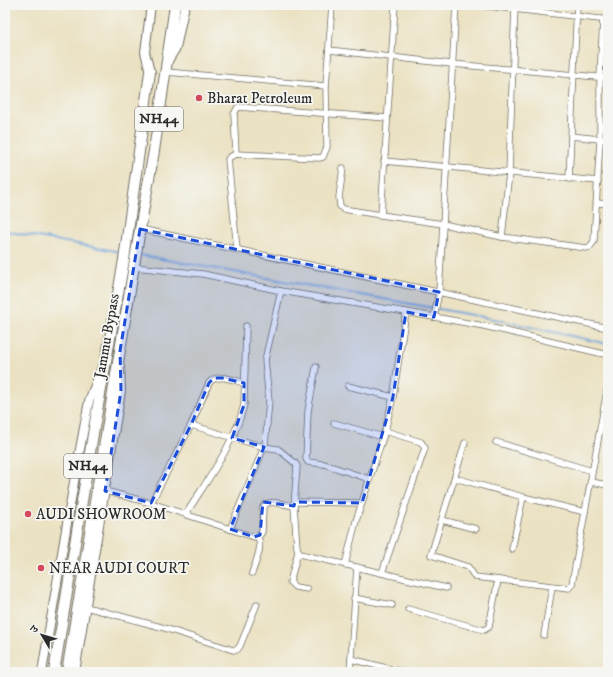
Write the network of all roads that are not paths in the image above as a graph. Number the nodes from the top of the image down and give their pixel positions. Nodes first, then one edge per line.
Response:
1 (152, 5) edge
2 (176, 5) edge
3 (185, 5) edge
4 (332, 5) edge
5 (395, 5) edge
6 (456, 5) edge
7 (479, 5) edge
8 (577, 5) edge
9 (515, 7) edge
10 (576, 16) junction
11 (606, 20) edge
12 (329, 50) junction
13 (391, 56) junction
14 (452, 64) junction
15 (166, 67) junction
16 (513, 70) junction
17 (150, 72) joint
18 (574, 75) junction
19 (600, 77) junction
20 (608, 78) edge
21 (326, 86) junction
22 (327, 113) junction
23 (387, 118) junction
24 (571, 136) junction
25 (600, 140) junction
26 (608, 140) edge
27 (236, 154) junction
28 (384, 161) junction
29 (446, 167) junction
30 (343, 168) dead end
31 (509, 173) junction
32 (569, 179) junction
33 (598, 181) junction
34 (597, 203) junction
35 (608, 204) edge
36 (381, 215) junction
37 (443, 224) junction
38 (140, 230) junction
39 (502, 237) junction
40 (237, 249) junction
41 (135, 264) junction
42 (281, 291) junction
43 (439, 292) junction
44 (406, 312) junction
45 (434, 314) junction
46 (246, 326) dead end
47 (608, 328) edge
48 (109, 347) junction
49 (120, 351) junction
50 (608, 355) edge
51 (316, 367) dead end
52 (244, 382) junction
53 (608, 385) edge
54 (348, 386) dead end
55 (393, 397) junction
56 (334, 423) dead end
57 (605, 423) edge
58 (191, 425) junction
59 (385, 431) junction
60 (383, 437) junction
61 (232, 438) junction
62 (496, 442) dead end
63 (465, 443) dead end
64 (264, 447) junction
65 (592, 471) junction
66 (455, 478) junction
67 (369, 479) junction
68 (591, 482) junction
69 (608, 485) edge
70 (106, 491) junction
71 (523, 497) junction
72 (150, 502) junction
73 (362, 503) junction
74 (295, 504) junction
75 (585, 512) junction
76 (186, 514) junction
77 (442, 520) junction
78 (230, 529) junction
79 (476, 529) dead end
80 (258, 536) junction
81 (512, 549) dead end
82 (298, 552) junction
83 (345, 565) junction
84 (357, 567) junction
85 (252, 573) dead end
86 (382, 573) junction
87 (498, 580) junction
88 (552, 587) junction
89 (446, 588) dead end
90 (307, 589) dead end
91 (354, 598) junction
92 (258, 604) dead end
93 (392, 605) dead end
94 (86, 607) junction
95 (408, 610) dead end
96 (544, 635) dead end
97 (351, 659) junction
98 (608, 665) edge
99 (42, 672) edge
100 (54, 672) edge
101 (67, 672) edge
102 (75, 672) edge
103 (350, 672) edge
104 (402, 672) edge
105 (607, 672) edge

1 - 17 street
2 - 15 highway, Jammu Bypass / NH44
3 - 15 street
4 - 12 street
5 - 13 street
6 - 14 street
7 - 9 street
8 - 10 street
9 - 10 street
9 - 16 street
10 - 11 street
10 - 18 street
11 - 19 street
12 - 13 street
12 - 21 street
13 - 14 street
13 - 23 street
14 - 16 street
14 - 29 street
15 - 21 street
15 - 38 highway, Jammu Bypass / NH44
16 - 18 street
16 - 31 street
17 - 48 highway, Jammu Bypass / NH44
18 - 19 street
18 - 24 street
19 - 20 street
19 - 25 street
21 - 22 street
22 - 23 street
22 - 27 street
22 - 27 street
23 - 28 street
24 - 25 street
24 - 32 street
25 - 26 street
25 - 33 street
27 - 40 street
28 - 29 street
28 - 36 street
29 - 31 street
29 - 37 street
30 - 36 street
31 - 32 street
31 - 39 street
32 - 33 street
33 - 34 street
34 - 35 street
34 - 39 street
36 - 37 street
37 - 39 street
37 - 43 street
38 - 40 street
38 - 41 highway, Jammu Bypass / NH44
40 - 43 street
41 - 42 street
41 - 49 highway, Jammu Bypass / NH44
42 - 44 street
42 - 64 street
43 - 45 street
43 - 47 street
44 - 45 street
44 - 55 street
45 - 50 street
46 - 52 street
48 - 99 street
48 - 100 highway, Jammu Bypass / NH44
49 - 70 street
49 - 101 highway, Jammu Bypass / NH44
51 - 67 street
52 - 58 street
52 - 61 street
53 - 57 street
54 - 55 street
55 - 59 street
56 - 60 street
57 - 65 street
58 - 61 street
58 - 72 street
59 - 60 street
59 - 86 street
60 - 67 street
61 - 64 street
61 - 76 street
62 - 65 street
63 - 66 street
64 - 74 street
64 - 78 street
65 - 68 street
66 - 71 street
66 - 77 street
67 - 73 street
68 - 69 street
68 - 75 street
70 - 72 street
70 - 94 street
71 - 75 street
71 - 81 street
72 - 76 street
73 - 74 street
73 - 83 street
74 - 80 street
74 - 82 street
75 - 88 street
76 - 78 street
77 - 79 street
77 - 87 street
78 - 80 street
80 - 85 street
82 - 83 street
82 - 90 street
83 - 84 street
84 - 86 street
84 - 91 street
86 - 89 street
87 - 88 street
87 - 95 street
88 - 96 street
91 - 93 street
91 - 97 street
92 - 94 street
94 - 102 street
97 - 103 street
97 - 104 street
98 - 105 street

